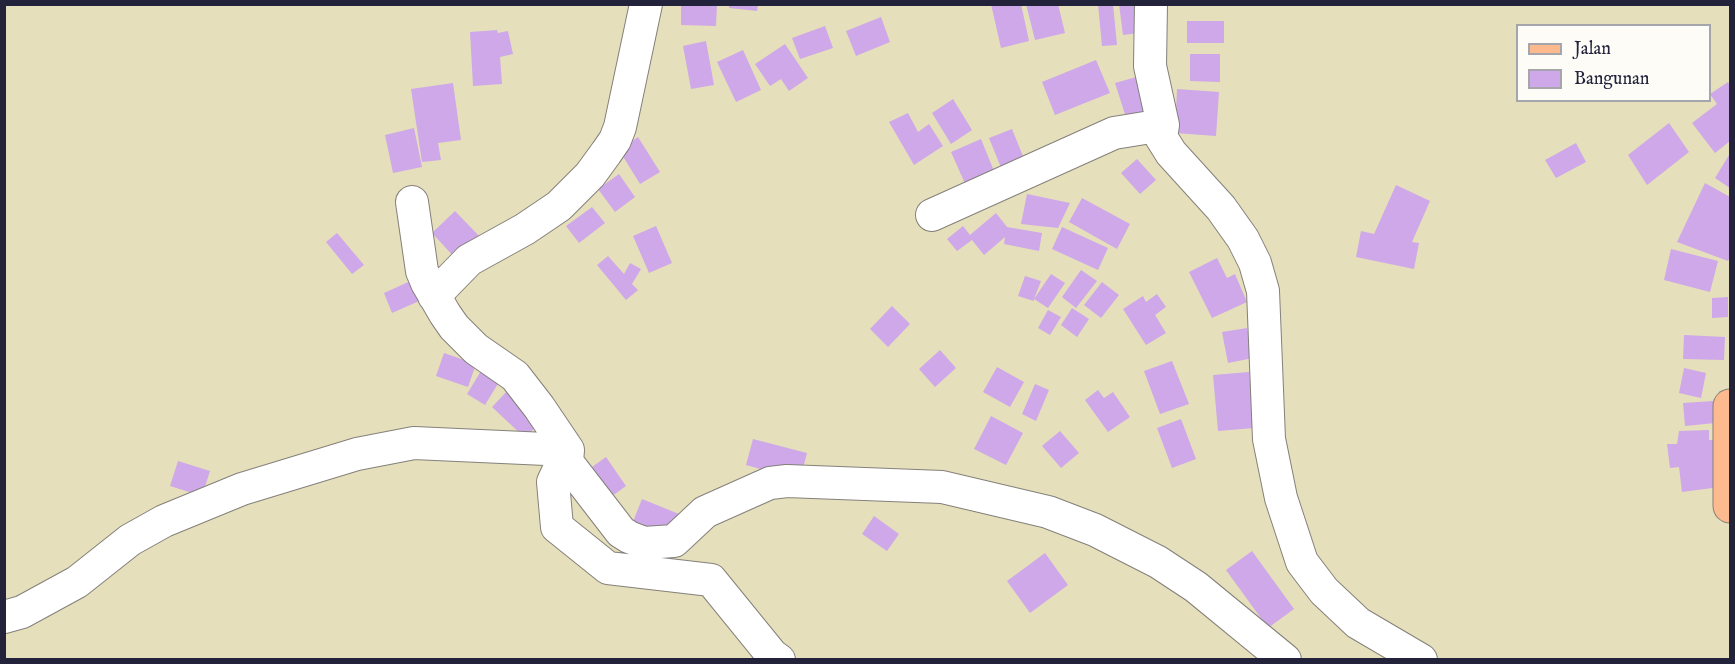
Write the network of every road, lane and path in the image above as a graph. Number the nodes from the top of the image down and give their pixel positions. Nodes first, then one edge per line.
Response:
1 (646, 4) edge
2 (1151, 4) edge
3 (1163, 126) junction
4 (412, 202) dead end
5 (932, 215) dead end
6 (434, 296) junction
7 (1731, 406) edge
8 (568, 450) junction
9 (1731, 506) edge
10 (4, 617) edge
11 (779, 660) edge
12 (1285, 660) edge
13 (1421, 660) edge

1 - 6 street
2 - 3 street
3 - 5 street
3 - 13 street
4 - 6 street
6 - 8 street
7 - 9 main road
8 - 10 street
8 - 11 street
8 - 12 street

